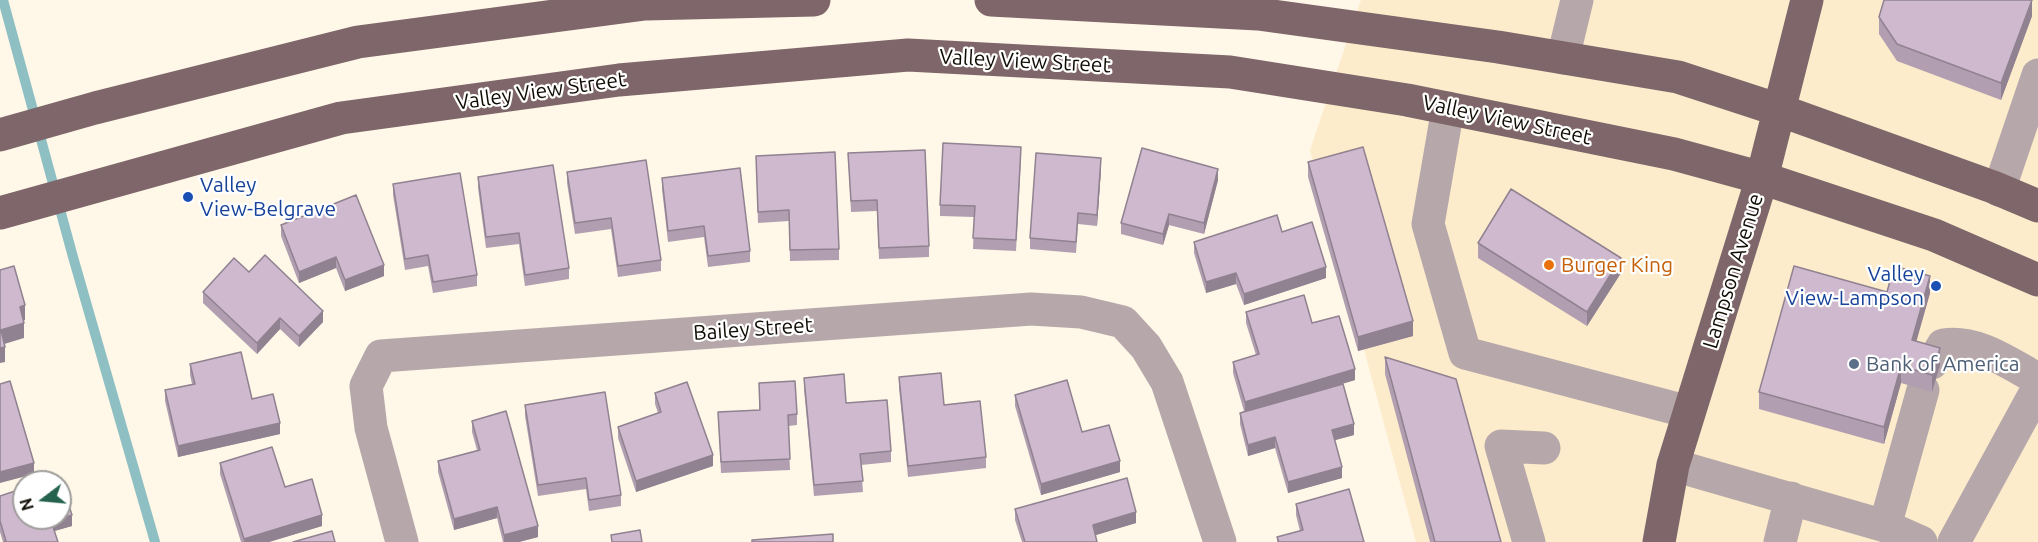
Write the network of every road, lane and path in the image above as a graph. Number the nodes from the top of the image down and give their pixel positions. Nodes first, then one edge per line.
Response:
1 (814, 0) edge
2 (991, 0) edge
3 (1577, 0) edge
4 (1807, 0) edge
5 (1563, 58) junction
6 (2038, 75) edge
7 (1448, 108) junction
8 (1779, 110) junction
9 (0, 135) edge
10 (1762, 177) junction
11 (1999, 190) junction
12 (2038, 206) edge
13 (0, 213) edge
14 (2038, 280) edge
15 (2038, 379) edge
16 (2038, 388) edge
17 (1689, 412) junction
18 (1544, 448) dead end
19 (1673, 465) junction
20 (1791, 498) junction
21 (1908, 537) edge
22 (402, 542) edge
23 (1220, 542) edge
24 (1529, 542) edge
25 (1659, 542) edge
26 (1780, 542) edge
27 (1954, 542) edge

1 - 9 main road
2 - 5 main road
3 - 5 street
4 - 8 main road, Lampson Avenue
5 - 8 main road
6 - 11 street
7 - 10 main road, Valley View Street
7 - 13 main road, Valley View Street
7 - 17 street
8 - 10 main road, Lampson Avenue
8 - 11 main road
10 - 14 main road, Valley View Street
10 - 17 main road, Lampson Avenue
11 - 12 main road
15 - 21 street
16 - 27 street
17 - 19 main road, Lampson Avenue
18 - 24 street
19 - 20 street
19 - 25 main road, Lampson Avenue
20 - 21 street
20 - 26 street
22 - 23 street, Bailey Street

